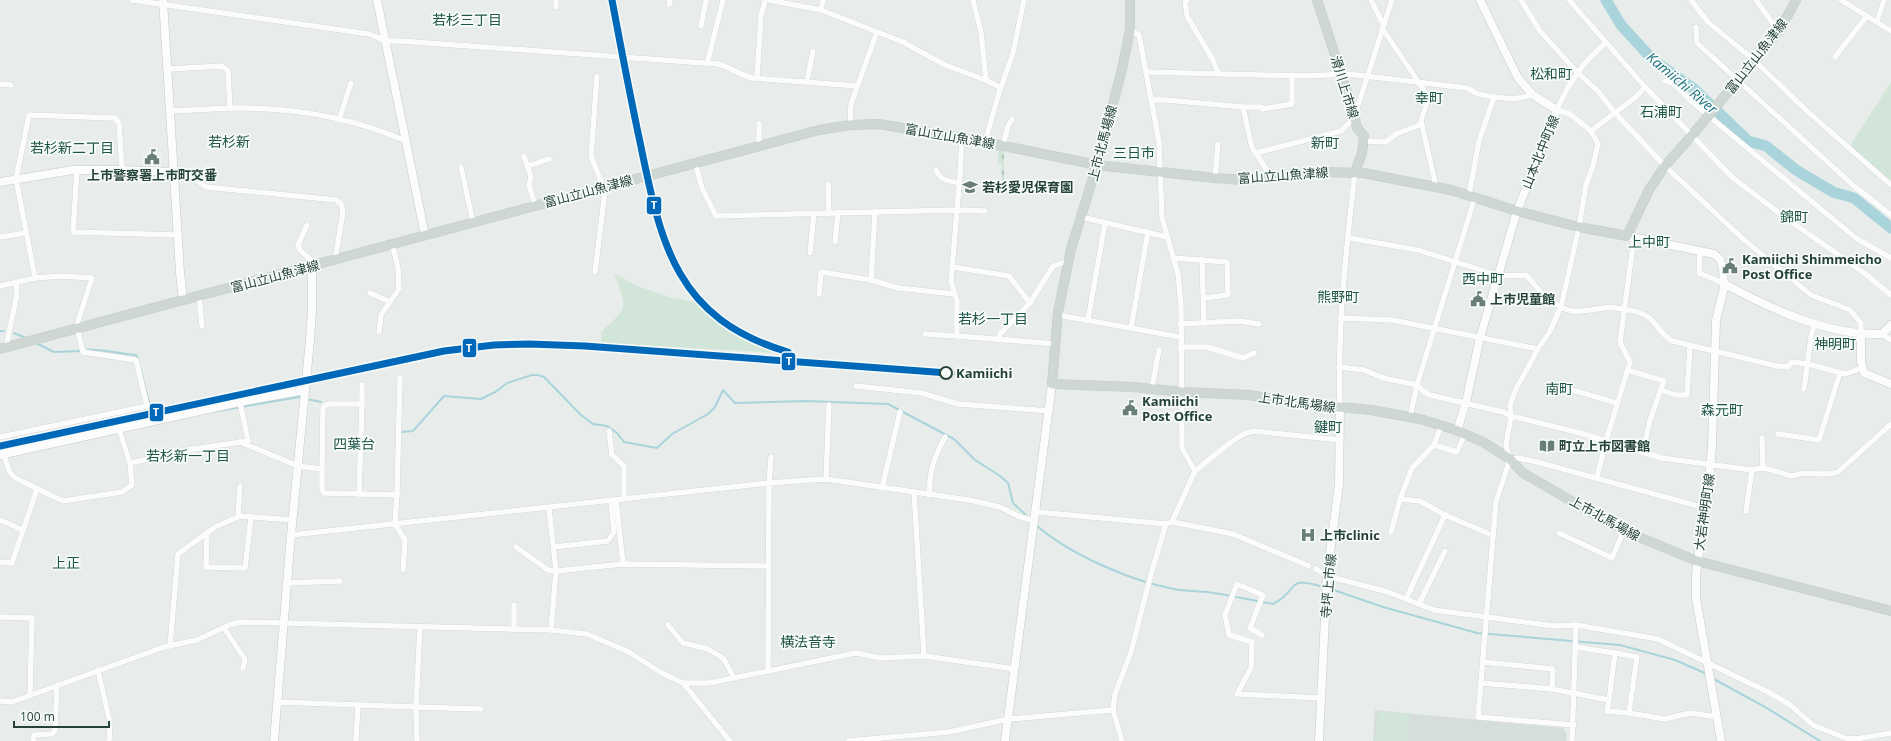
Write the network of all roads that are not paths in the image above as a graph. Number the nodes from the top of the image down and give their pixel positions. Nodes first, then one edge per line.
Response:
1 (132, 0) edge
2 (377, 0) edge
3 (556, 0) edge
4 (706, 0) edge
5 (723, 0) edge
6 (764, 0) edge
7 (769, 0) edge
8 (823, 0) edge
9 (973, 0) edge
10 (1024, 0) edge
11 (1130, 0) edge
12 (1185, 0) edge
13 (1317, 0) edge
14 (1370, 0) edge
15 (1392, 0) edge
16 (1480, 0) edge
17 (1521, 0) edge
18 (1569, 0) edge
19 (1691, 0) edge
20 (1756, 0) edge
21 (1796, 0) edge
22 (1842, 0) edge
23 (1884, 0) edge
24 (163, 2) edge
25 (556, 7) dead end
26 (821, 10) junction
27 (1867, 16) junction
28 (1876, 22) junction
29 (701, 26) dead end
30 (1382, 26) junction
31 (1696, 27) dead end
32 (1130, 30) junction
33 (1778, 30) junction
34 (1891, 31) edge
35 (877, 32) junction
36 (386, 41) junction
37 (1606, 43) junction
38 (813, 51) dead end
39 (1835, 57) dead end
40 (1753, 61) junction
41 (708, 64) junction
42 (168, 69) junction
43 (1146, 72) junction
44 (1218, 73) junction
45 (1578, 73) junction
46 (1292, 75) junction
47 (1342, 75) junction
48 (597, 76) dead end
49 (1367, 76) junction
50 (757, 78) junction
51 (986, 80) junction
52 (807, 81) junction
53 (1665, 81) dead end
54 (351, 83) dead end
55 (1418, 83) junction
56 (0, 84) edge
57 (11, 85) dead end
58 (857, 86) junction
59 (1645, 87) junction
60 (1001, 88) junction
61 (1533, 95) junction
62 (1494, 97) junction
63 (1152, 100) junction
64 (1243, 107) junction
65 (230, 108) junction
66 (1557, 110) junction
67 (170, 111) junction
68 (1615, 113) junction
69 (1354, 118) junction
70 (1012, 119) dead end
71 (339, 120) junction
72 (759, 123) dead end
73 (1422, 124) junction
74 (850, 125) junction
75 (1591, 131) junction
76 (1693, 134) junction
77 (962, 138) junction
78 (406, 141) junction
79 (1364, 141) junction
80 (985, 142) junction
81 (1218, 144) dead end
82 (759, 145) junction
83 (1003, 146) junction
84 (1256, 153) junction
85 (524, 156) dead end
86 (549, 160) dead end
87 (694, 162) junction
88 (1098, 165) junction
89 (528, 166) junction
90 (1665, 166) junction
91 (461, 167) dead end
92 (77, 170) junction
93 (122, 170) junction
94 (936, 170) dead end
95 (174, 172) junction
96 (1355, 172) junction
97 (1160, 173) junction
98 (1215, 178) junction
99 (1270, 178) junction
100 (16, 179) junction
101 (0, 182) edge
102 (960, 182) junction
103 (828, 184) dead end
104 (1891, 184) edge
105 (604, 186) junction
106 (1436, 186) junction
107 (1472, 196) junction
108 (535, 205) junction
109 (958, 210) junction
110 (985, 211) dead end
111 (1517, 211) junction
112 (829, 212) junction
113 (838, 212) junction
114 (875, 212) junction
115 (814, 213) junction
116 (1891, 215) edge
117 (1080, 217) junction
118 (473, 222) junction
119 (1104, 223) junction
120 (307, 225) dead end
121 (1579, 227) junction
122 (1148, 232) junction
123 (26, 233) junction
124 (425, 234) junction
125 (178, 235) junction
126 (0, 237) edge
127 (1167, 237) junction
128 (1631, 237) junction
129 (1349, 238) junction
130 (835, 242) dead end
131 (392, 244) junction
132 (1700, 251) junction
133 (810, 253) dead end
134 (1173, 258) junction
135 (1891, 258) edge
136 (335, 260) junction
137 (1202, 260) junction
138 (1069, 261) junction
139 (1455, 262) junction
140 (312, 266) junction
141 (953, 267) junction
142 (595, 272) dead end
143 (1498, 276) junction
144 (35, 278) junction
145 (871, 280) junction
146 (16, 282) junction
147 (1723, 283) junction
148 (0, 286) edge
149 (370, 293) dead end
150 (819, 294) dead end
151 (954, 294) junction
152 (1891, 295) edge
153 (199, 296) junction
154 (1204, 298) junction
155 (183, 300) junction
156 (390, 302) junction
157 (1030, 303) junction
158 (1561, 307) junction
159 (1624, 310) junction
160 (1058, 315) junction
161 (1342, 318) junction
162 (1088, 320) junction
163 (1204, 323) junction
164 (1815, 323) junction
165 (1180, 324) junction
166 (1259, 324) dead end
167 (1891, 325) edge
168 (202, 326) dead end
169 (77, 328) junction
170 (1131, 328) junction
171 (1434, 329) junction
172 (379, 332) dead end
173 (925, 334) dead end
174 (1882, 334) junction
175 (1861, 335) junction
176 (957, 336) junction
177 (1180, 337) junction
178 (1480, 338) junction
179 (998, 340) junction
180 (1891, 340) edge
181 (1057, 344) junction
182 (1690, 346) junction
183 (1180, 347) junction
184 (3, 348) edge
185 (1538, 349) junction
186 (1160, 350) dead end
187 (1715, 351) junction
188 (1254, 353) dead end
189 (1808, 364) junction
190 (1339, 367) junction
191 (1862, 368) junction
192 (1627, 370) junction
193 (1840, 373) junction
194 (400, 377) dead end
195 (1548, 383) dead end
196 (1052, 384) junction
197 (1891, 384) edge
198 (362, 385) dead end
199 (1416, 385) junction
200 (856, 386) dead end
201 (1152, 388) junction
202 (1804, 389) dead end
203 (305, 390) junction
204 (1661, 390) junction
205 (1182, 392) junction
206 (240, 402) junction
207 (1466, 402) junction
208 (1617, 403) junction
209 (362, 404) junction
210 (829, 405) dead end
211 (1340, 408) junction
212 (1050, 411) junction
213 (900, 412) dead end
214 (1511, 416) junction
215 (1410, 417) junction
216 (1891, 424) edge
217 (1441, 426) junction
218 (118, 429) junction
219 (608, 431) dead end
220 (1461, 433) junction
221 (1778, 434) dead end
222 (0, 437) edge
223 (945, 437) dead end
224 (1762, 438) dead end
225 (1340, 440) junction
226 (1606, 441) junction
227 (240, 442) junction
228 (1434, 445) junction
229 (1643, 452) junction
230 (2, 454) edge
231 (771, 457) dead end
232 (1510, 459) junction
233 (130, 463) junction
234 (1710, 464) junction
235 (298, 466) junction
236 (1763, 468) junction
237 (322, 469) junction
238 (1752, 470) junction
239 (1195, 471) junction
240 (1597, 477) junction
241 (826, 479) junction
242 (769, 483) junction
243 (240, 486) dead end
244 (882, 488) junction
245 (37, 490) junction
246 (914, 492) junction
247 (359, 494) junction
248 (397, 494) junction
249 (929, 495) junction
250 (624, 499) junction
251 (1400, 499) junction
252 (613, 501) junction
253 (549, 508) junction
254 (1705, 508) junction
255 (1746, 511) dead end
256 (1037, 512) junction
257 (1446, 516) junction
258 (238, 517) junction
259 (251, 517) junction
260 (0, 520) edge
261 (293, 520) junction
262 (1036, 521) junction
263 (1172, 522) junction
264 (395, 524) junction
265 (1166, 524) junction
266 (23, 530) junction
267 (1624, 530) junction
268 (1391, 532) dead end
269 (207, 533) junction
270 (1559, 533) dead end
271 (291, 535) junction
272 (1492, 535) junction
273 (516, 547) dead end
274 (554, 547) junction
275 (1445, 551) dead end
276 (1697, 561) junction
277 (0, 562) edge
278 (623, 564) junction
279 (767, 566) junction
280 (1309, 566) dead end
281 (1316, 569) dead end
282 (403, 570) dead end
283 (556, 571) junction
284 (1327, 576) junction
285 (340, 581) dead end
286 (287, 584) junction
287 (1406, 599) junction
288 (1419, 604) junction
289 (514, 605) dead end
290 (1891, 611) edge
291 (0, 617) edge
292 (1486, 617) junction
293 (284, 624) junction
294 (1576, 625) junction
295 (668, 626) dead end
296 (420, 627) junction
297 (224, 628) junction
298 (514, 630) junction
299 (551, 630) junction
300 (1262, 635) dead end
301 (170, 646) junction
302 (1575, 647) junction
303 (1615, 653) junction
304 (924, 656) junction
305 (1483, 662) junction
306 (1706, 663) junction
307 (243, 668) dead end
308 (1015, 669) junction
309 (98, 670) junction
310 (768, 671) junction
311 (734, 678) junction
312 (683, 683) junction
313 (1481, 683) junction
314 (57, 685) junction
315 (1552, 689) junction
316 (1574, 693) junction
317 (30, 695) junction
318 (1321, 698) junction
319 (1609, 700) junction
320 (0, 701) edge
321 (277, 702) junction
322 (358, 705) junction
323 (416, 707) junction
324 (481, 709) dead end
325 (1113, 710) junction
326 (1629, 713) junction
327 (1717, 717) junction
328 (1009, 719) junction
329 (1574, 725) junction
330 (1891, 733) edge
331 (33, 741) edge
332 (110, 741) edge
333 (274, 741) edge
334 (356, 741) edge
335 (417, 741) edge
336 (730, 741) edge
337 (848, 741) edge
338 (1006, 741) edge
339 (1122, 741) edge
340 (1319, 741) edge
341 (1572, 741) edge
342 (1721, 741) edge

1 - 24 street
2 - 36 street
3 - 25 street
4 - 29 street
5 - 41 street
6 - 50 street
7 - 26 street
8 - 26 street
9 - 51 street
10 - 60 street
11 - 32 main road, 上市北馬場線
12 - 44 street
13 - 47 main road, 滑川上市線
14 - 30 street
15 - 30 street
16 - 61 street, 山本北中町線
17 - 45 street
18 - 37 street
19 - 40 street
20 - 33 street
21 - 33 main road, 富山立山魚津線
22 - 27 street
23 - 28 street
24 - 36 street
24 - 42 street
26 - 35 street
27 - 28 street
27 - 39 street
28 - 34 street
30 - 49 street
30 - 55 street
31 - 116 street
32 - 43 street
32 - 88 main road, 上市北馬場線
33 - 40 main road, 富山立山魚津線
35 - 51 street
35 - 58 street
36 - 41 street
36 - 78 street
37 - 45 street
37 - 59 street
38 - 52 street
40 - 76 main road, 富山立山魚津線, bridge
40 - 104 street
41 - 50 street
42 - 65 street
42 - 67 street
43 - 44 street
43 - 63 street
44 - 46 street
45 - 66 street
45 - 68 street
46 - 47 street
46 - 64 street
47 - 49 street
47 - 69 main road, 滑川上市線
48 - 105 street
49 - 55 street
49 - 69 street
50 - 52 street
51 - 60 street
52 - 58 street
53 - 135 street
54 - 71 street
55 - 62 street
55 - 73 street
56 - 57 street
58 - 74 street
59 - 68 street
59 - 76 street
60 - 80 street
61 - 62 street
61 - 66 street, 山本北中町線
62 - 107 street
63 - 64 street
63 - 97 street
64 - 84 street
65 - 67 street
65 - 71 street
66 - 75 street
66 - 111 street, 山本北中町線
67 - 95 street
68 - 75 street
68 - 90 street
69 - 79 main road, 滑川上市線
69 - 84 street
70 - 83 street
71 - 78 street
72 - 82 street
73 - 79 street
73 - 106 street
74 - 77 main road, 富山立山魚津線
74 - 82 main road, 富山立山魚津線
75 - 121 street
76 - 90 main road, 富山立山魚津線
76 - 152 street
77 - 80 main road, 富山立山魚津線
77 - 102 street
78 - 124 street
79 - 96 main road
80 - 83 main road, 富山立山魚津線
81 - 98 street
82 - 87 main road, 富山立山魚津線
83 - 88 main road, 富山立山魚津線
84 - 99 street
85 - 89 street
86 - 89 street
87 - 105 main road, 富山立山魚津線
87 - 115 street
88 - 97 main road, 富山立山魚津線
88 - 117 main road, 上市北馬場線
89 - 108 street
90 - 128 main road, 富山立山魚津線
90 - 175 street
91 - 118 street
92 - 93 street
92 - 100 street
92 - 125 street
93 - 95 street
93 - 100 street
94 - 102 street
95 - 125 street
95 - 136 street
96 - 99 main road, 富山立山魚津線
96 - 106 main road, 富山立山魚津線
96 - 129 street
97 - 98 main road, 富山立山魚津線
97 - 127 street
98 - 99 main road, 富山立山魚津線
100 - 101 street
100 - 123 street
102 - 109 street
103 - 112 street
105 - 108 main road, 富山立山魚津線
105 - 142 street
106 - 107 main road, 富山立山魚津線
107 - 111 main road, 富山立山魚津線
107 - 139 street
108 - 118 main road, 富山立山魚津線
109 - 110 street
109 - 114 street
109 - 141 street
111 - 121 main road, 富山立山魚津線
111 - 143 street, 山本北中町線
112 - 113 street
112 - 115 street
113 - 114 street
113 - 130 street
114 - 145 street
115 - 133 street
117 - 119 street
117 - 138 main road, 上市北馬場線
118 - 124 main road, 富山立山魚津線
119 - 122 street
119 - 162 street
120 - 140 street
121 - 128 main road, 富山立山魚津線
121 - 158 street
122 - 127 street
122 - 170 street
123 - 126 street
123 - 144 street
124 - 131 main road, 富山立山魚津線
125 - 155 street
127 - 134 street
128 - 132 street
128 - 159 street
129 - 139 street
129 - 161 street
131 - 136 main road, 富山立山魚津線
131 - 156 street
132 - 147 street, 大岩神明町線
132 - 147 street
134 - 137 street
134 - 165 street
136 - 140 main road, 富山立山魚津線
137 - 154 street
137 - 154 street
138 - 157 street
138 - 160 main road, 上市北馬場線
139 - 143 street
139 - 171 street
140 - 153 main road, 富山立山魚津線
140 - 203 street
141 - 151 street
141 - 157 street
143 - 158 street
143 - 178 street, 山本北中町線
144 - 146 street
144 - 169 street
145 - 150 street
145 - 151 street
146 - 148 street
146 - 184 street
147 - 164 street
147 - 187 street, 大岩神明町線
149 - 156 street
151 - 176 street
153 - 155 main road, 富山立山魚津線
153 - 168 street
154 - 163 street
155 - 169 main road, 富山立山魚津線
156 - 172 street
157 - 179 street
158 - 159 street
158 - 185 street
159 - 182 street
159 - 192 street
160 - 162 street
160 - 181 main road, 上市北馬場線
161 - 171 street
161 - 190 street
162 - 170 street
163 - 165 street
163 - 166 street
164 - 175 street
164 - 189 street
165 - 177 street
167 - 174 street
169 - 184 main road, 富山立山魚津線
169 - 222 street
170 - 177 street
171 - 178 street
171 - 199 street
173 - 176 street
174 - 175 street
174 - 180 street
175 - 191 street
176 - 179 street
177 - 183 street
178 - 185 street
178 - 207 street, 山本北中町線
179 - 181 street
181 - 196 main road, 上市北馬場線
182 - 187 street
182 - 204 street
183 - 188 street
183 - 205 street
185 - 214 street
186 - 201 street
187 - 189 street
187 - 234 street, 大岩神明町線
189 - 193 street
189 - 202 street
190 - 199 street
190 - 211 street
191 - 193 street
191 - 197 street
192 - 204 street
192 - 208 street
193 - 221 street
194 - 248 street
195 - 208 street
196 - 201 main road, 上市北馬場線
196 - 212 street
198 - 209 street
199 - 207 street
199 - 215 street
200 - 212 street
201 - 205 main road, 上市北馬場線
203 - 206 street
203 - 235 street
204 - 229 street
205 - 211 main road, 上市北馬場線
205 - 239 street
206 - 218 street
206 - 227 street
207 - 214 street
207 - 220 street, 山本北中町線
208 - 226 street
209 - 237 street
209 - 247 street
210 - 241 street
211 - 215 main road, 上市北馬場線
211 - 225 street, 寺坪上市線
212 - 256 street
213 - 244 street
214 - 226 street
214 - 232 street
215 - 217 main road, 上市北馬場線
216 - 236 street
217 - 220 main road, 上市北馬場線
217 - 228 street
218 - 230 street
218 - 233 street
219 - 250 street
220 - 228 street
220 - 232 main road, 上市北馬場線
223 - 249 street
224 - 236 street
225 - 239 street
225 - 284 street, 寺坪上市線
226 - 229 street
226 - 240 street
227 - 233 street
227 - 235 street
228 - 251 street
229 - 234 street
230 - 245 street
231 - 242 street
232 - 240 street
232 - 267 main road, 上市北馬場線
232 - 272 street
233 - 245 street
234 - 238 street
234 - 254 street, 大岩神明町線
235 - 237 street
235 - 261 street
236 - 238 street
237 - 247 street
238 - 255 street
239 - 263 street
240 - 254 street
241 - 242 street
241 - 244 street
242 - 250 street
242 - 279 street
243 - 258 street
244 - 246 street
245 - 266 street
246 - 249 street
246 - 304 street
247 - 248 street
248 - 264 street
249 - 262 street
250 - 252 street
251 - 257 street
251 - 268 street
252 - 253 street
252 - 274 street
252 - 278 street
253 - 264 street
253 - 274 street
254 - 276 street, 大岩神明町線
256 - 262 street
256 - 265 street
257 - 272 street
257 - 287 street
258 - 259 street
258 - 269 street
259 - 261 street
259 - 269 street
260 - 266 street
261 - 271 street
262 - 308 street
263 - 265 street
263 - 280 street
264 - 271 street
264 - 282 street
265 - 325 street
266 - 277 street
267 - 270 street
267 - 276 main road, 上市北馬場線
269 - 301 street
271 - 286 street
272 - 292 street
273 - 283 street
274 - 283 street
275 - 288 street
276 - 290 main road, 上市北馬場線
276 - 306 street, 大岩神明町線
278 - 279 street
278 - 283 street
279 - 310 street
281 - 284 street
283 - 299 street
284 - 287 street
284 - 318 street, 寺坪上市線
285 - 286 street
286 - 293 street
287 - 288 street
288 - 292 street
289 - 298 street
291 - 317 street
292 - 294 street
292 - 305 street
293 - 296 street
293 - 297 street
293 - 321 street
294 - 302 street
294 - 306 street
295 - 311 street
296 - 298 street
296 - 323 street
297 - 301 street
297 - 307 street
298 - 299 street
299 - 312 street
300 - 318 street
301 - 309 street
302 - 303 street
302 - 316 street
303 - 319 street
303 - 326 street
304 - 308 street
304 - 310 street
305 - 313 street
305 - 315 street
306 - 327 street, 大岩神明町線
306 - 330 street
308 - 328 street
309 - 314 street
309 - 332 street
310 - 311 street
311 - 312 street
312 - 336 street
313 - 315 street
313 - 329 street
314 - 317 street
314 - 331 street
315 - 316 street
316 - 319 street
316 - 329 street
317 - 320 street
318 - 340 street, 寺坪上市線
319 - 326 street
321 - 322 street
321 - 333 street
322 - 323 street
322 - 334 street
323 - 324 street
323 - 335 street
325 - 328 street
325 - 339 street
326 - 327 street
327 - 342 street, 大岩神明町線
328 - 337 street
328 - 338 street
329 - 341 street

